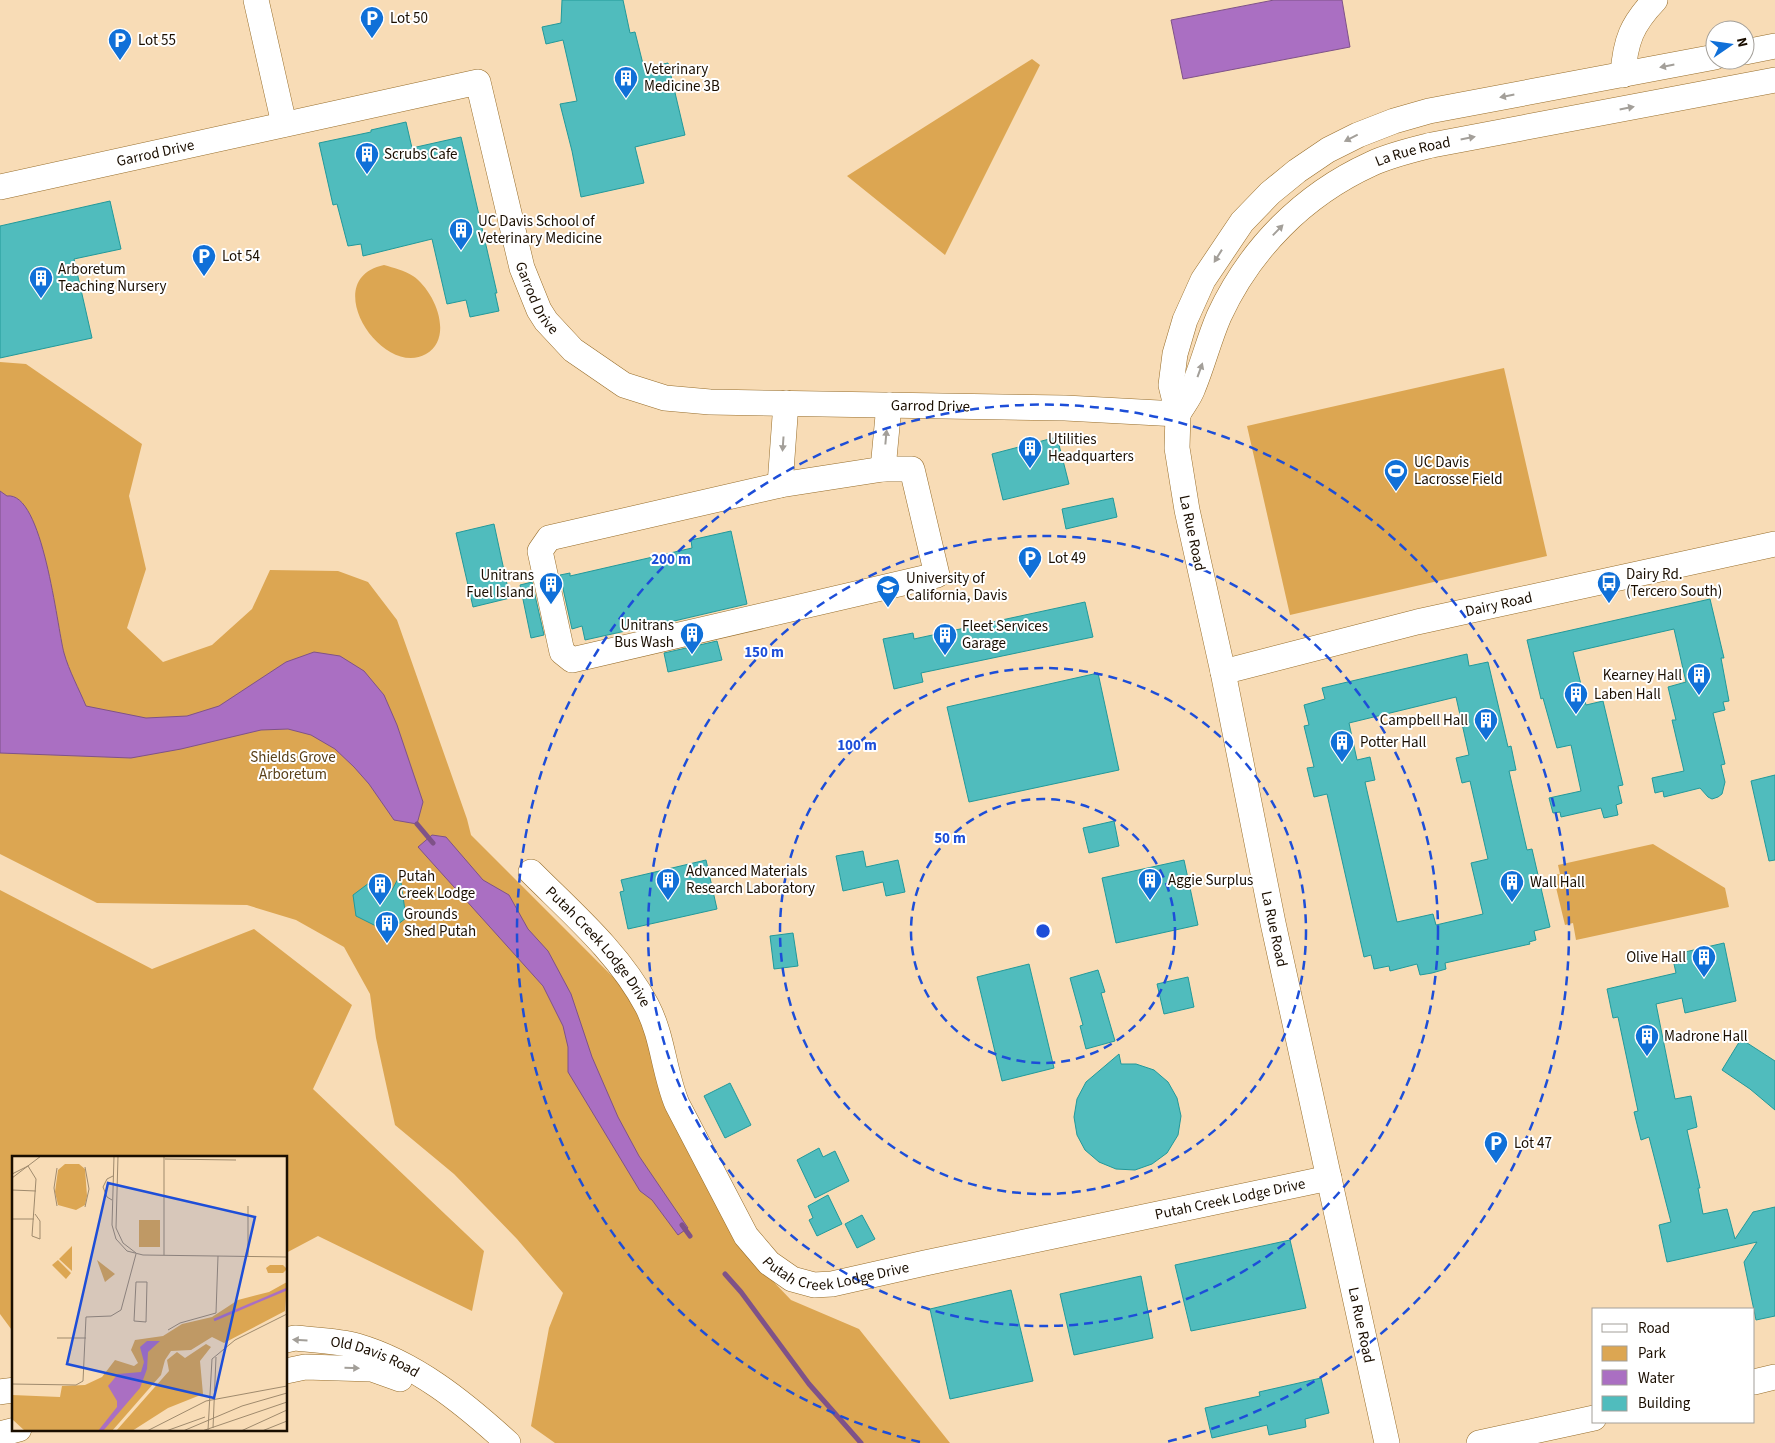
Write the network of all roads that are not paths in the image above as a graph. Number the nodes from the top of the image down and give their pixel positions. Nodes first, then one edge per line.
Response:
1 (256, 0) edge
2 (1655, 0) edge
3 (1775, 46) edge
4 (1755, 50) edge
5 (1705, 59) edge
6 (1623, 75) junction
7 (1775, 80) edge
8 (284, 124) junction
9 (0, 186) edge
10 (786, 402) junction
11 (889, 405) junction
12 (1178, 414) junction
13 (883, 469) junction
14 (780, 486) junction
15 (1775, 544) edge
16 (1223, 672) junction
17 (531, 872) dead end
18 (1329, 1178) junction
19 (288, 1340) edge
20 (288, 1371) edge
21 (1775, 1377) edge
22 (1755, 1382) edge
23 (457, 1399) junction
24 (1592, 1418) edge
25 (15, 1430) edge
26 (0, 1434) edge
27 (508, 1443) edge
28 (1387, 1443) edge
29 (1479, 1443) edge

1 - 8 street
2 - 6 street
3 - 4 street
5 -> 6 street, La Rue Road
6 -> 12 street, La Rue Road
12 -> 7 street, La Rue Road
8 - 9 street, Garrod Drive
8 - 10 street, Garrod Drive
10 - 11 street, Garrod Drive
10 -> 14 street
11 - 12 street, Garrod Drive
13 -> 11 street
12 - 16 street, La Rue Road
13 - 14 street
13 - 14 street
15 - 16 street, Dairy Road
16 - 18 street, La Rue Road
17 - 18 street, Putah Creek Lodge Drive
18 - 28 street, La Rue Road
23 -> 19 street, Old Davis Road
20 -> 23 street, Old Davis Road
21 - 22 street
23 - 27 street, Old Davis Road
24 - 29 street
25 - 26 street

